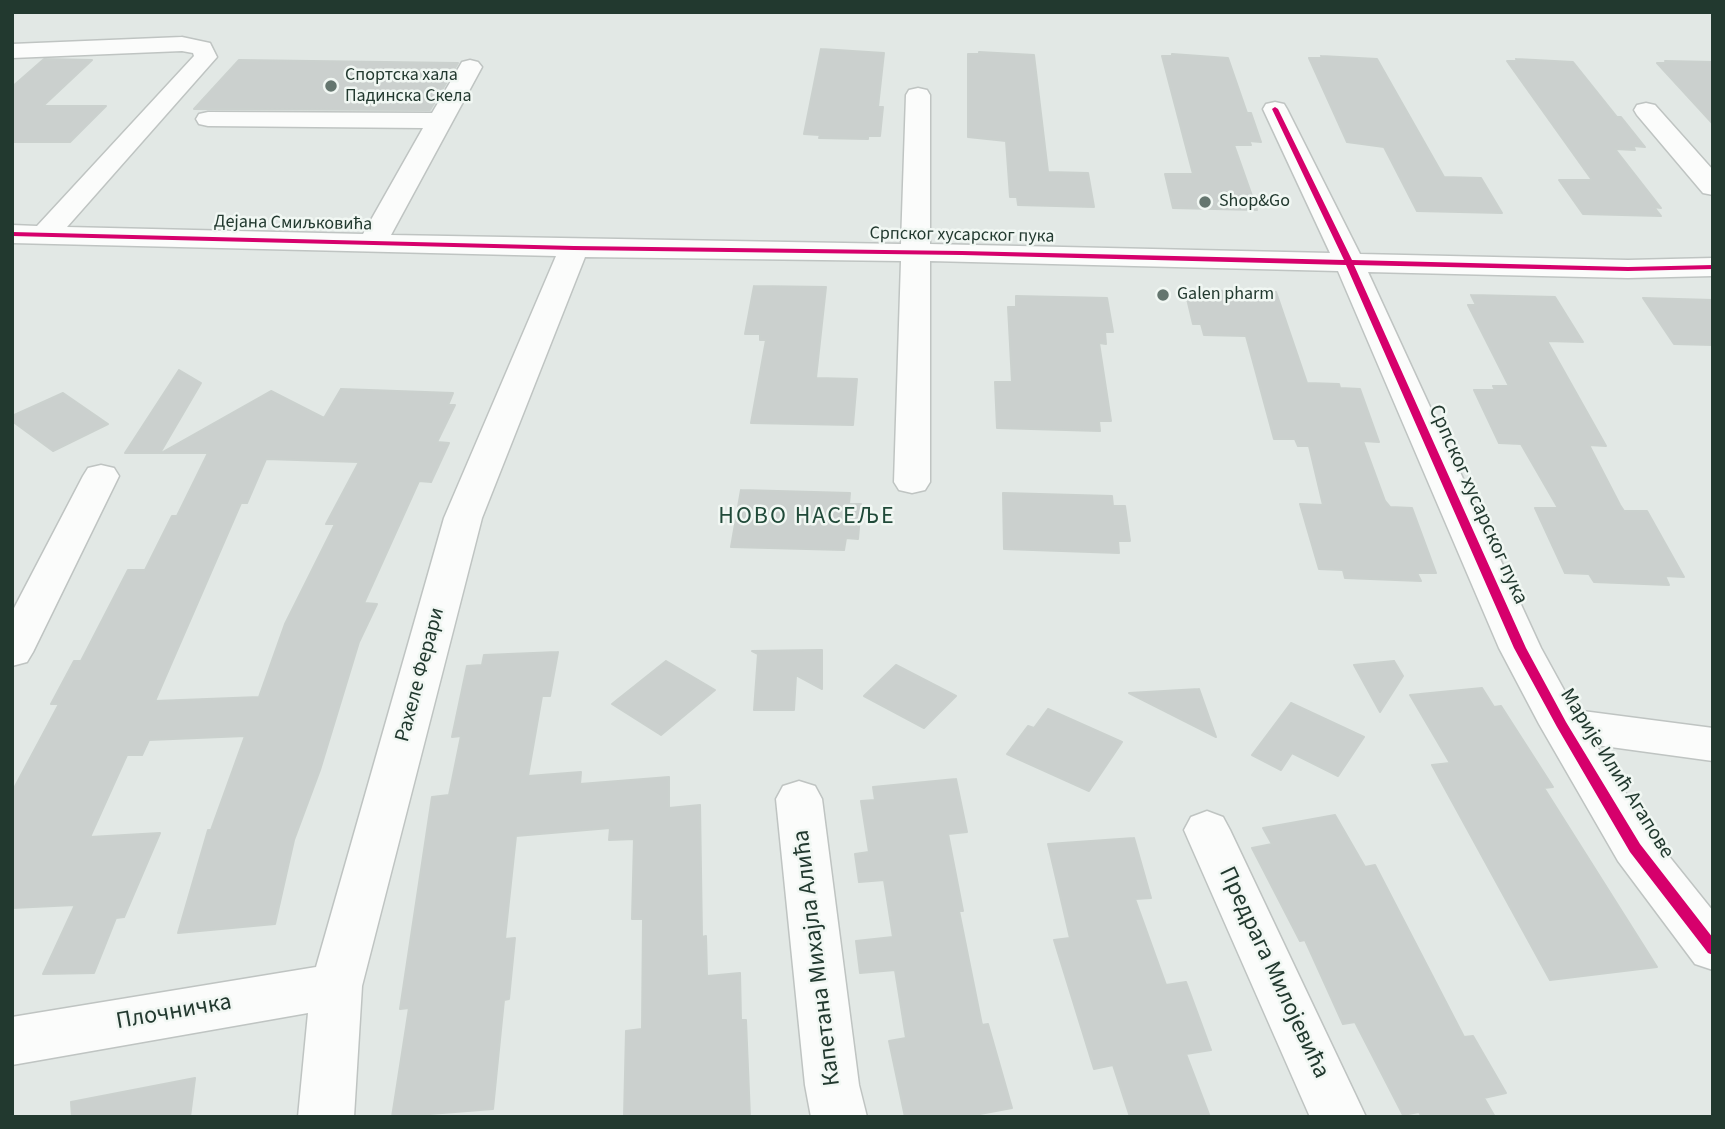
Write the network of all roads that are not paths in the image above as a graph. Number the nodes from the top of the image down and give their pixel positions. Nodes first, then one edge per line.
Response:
1 (42, 49) junction
2 (12, 51) edge
3 (470, 67) dead end
4 (12, 75) edge
5 (918, 95) dead end
6 (1275, 109) dead end
7 (1646, 110) dead end
8 (208, 119) dead end
9 (440, 121) junction
10 (1713, 187) edge
11 (12, 234) edge
12 (44, 235) junction
13 (372, 243) junction
14 (573, 248) junction
15 (916, 253) junction
16 (1349, 262) junction
17 (1713, 267) edge
18 (101, 476) dead end
19 (912, 482) dead end
20 (1520, 648) joint
21 (12, 652) edge
22 (1561, 724) junction
23 (1713, 745) edge
24 (799, 799) dead end
25 (1207, 830) dead end
26 (1713, 948) edge
27 (336, 986) junction
28 (12, 1041) edge
29 (326, 1117) edge
30 (839, 1117) edge
31 (1338, 1117) edge

1 - 2 street
1 - 4 street
1 - 12 street
3 - 9 street
5 - 15 street, Српског хусарског пука
6 - 16 street, Српског хусарског пука
7 - 10 street
8 - 9 street
9 - 13 street
11 - 12 street, Дејана Смиљковића
12 - 13 street, Дејана Смиљковића
13 - 14 street, Дејана Смиљковића
14 - 15 street, Српског хусарског пука
14 - 27 street, Рахеле Ферари
15 - 16 street, Српског хусарског пука
15 - 19 street, Српског хусарског пука
16 - 17 street, Српског хусарског пука
16 - 20 street, Српског хусарског пука
18 - 21 street
20 - 22 street, Марије Илић Агапове
22 - 23 street
22 - 26 street, Марије Илић Агапове
24 - 30 street, Капетана Михајла Алића
25 - 31 street, Предрага Милојевића
27 - 28 street, Плочничка
27 - 29 street, Рахеле Ферари

